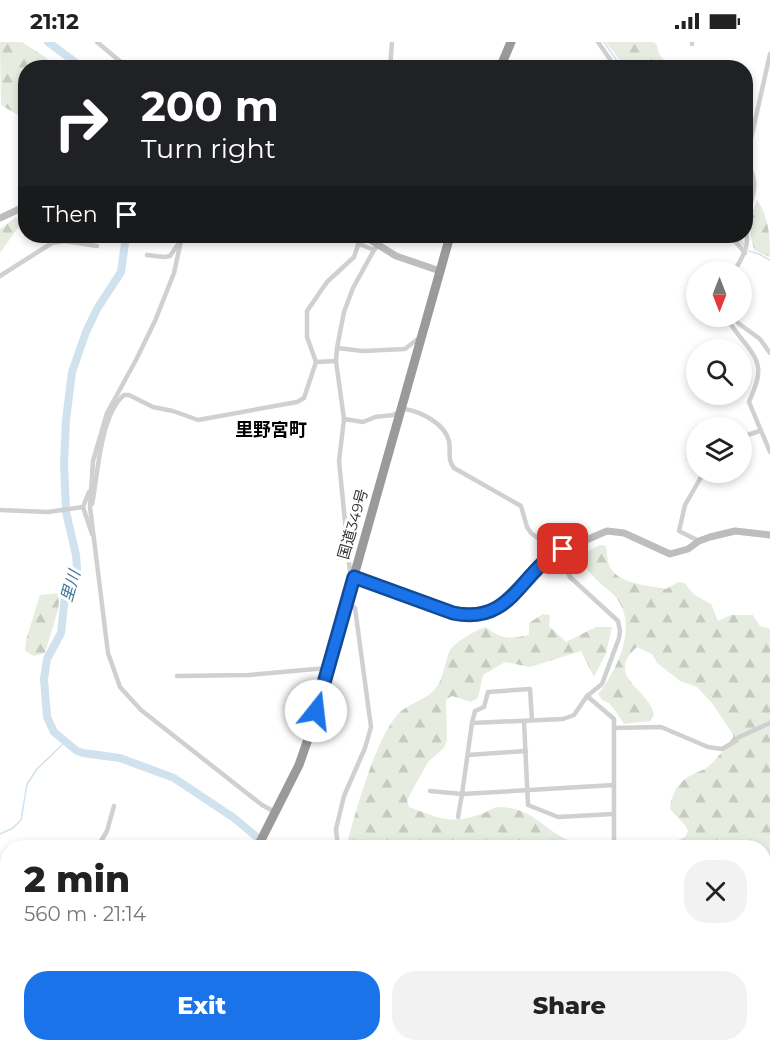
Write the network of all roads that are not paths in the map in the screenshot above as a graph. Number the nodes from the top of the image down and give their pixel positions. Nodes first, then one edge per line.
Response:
1 (97, 42) edge
2 (392, 42) edge
3 (511, 42) edge
4 (598, 42) edge
5 (770, 54) edge
6 (118, 60) edge
7 (391, 60) edge
8 (503, 60) edge
9 (610, 60) edge
10 (753, 130) edge
11 (753, 179) edge
12 (753, 197) edge
13 (18, 210) edge
14 (0, 218) edge
15 (52, 243) edge
16 (73, 243) edge
17 (178, 243) edge
18 (180, 243) edge
19 (371, 243) edge
20 (380, 243) edge
21 (448, 243) edge
22 (737, 243) edge
23 (747, 243) edge
24 (359, 244) joint
25 (98, 246) dead end
26 (376, 248) junction
27 (745, 253) junction
28 (147, 255) dead end
29 (740, 261) edge
30 (440, 271) junction
31 (0, 276) edge
32 (732, 327) edge
33 (744, 327) edge
34 (422, 336) junction
35 (337, 348) junction
36 (770, 353) edge
37 (336, 361) junction
38 (316, 362) junction
39 (120, 398) junction
40 (108, 410) junction
41 (400, 410) junction
42 (344, 419) junction
43 (760, 431) junction
44 (752, 434) edge
45 (770, 452) edge
46 (698, 483) edge
47 (90, 489) junction
48 (81, 507) junction
49 (0, 510) edge
50 (91, 510) junction
51 (770, 535) edge
52 (95, 539) junction
53 (699, 542) junction
54 (556, 552) junction
55 (354, 577) junction
56 (347, 602) junction
57 (328, 668) junction
58 (177, 676) dead end
59 (587, 696) junction
60 (532, 720) junction
61 (524, 721) junction
62 (472, 723) junction
63 (770, 723) edge
64 (614, 728) junction
65 (526, 751) junction
66 (468, 755) junction
67 (614, 785) junction
68 (528, 789) junction
69 (430, 791) dead end
70 (462, 794) junction
71 (114, 806) dead end
72 (613, 814) junction
73 (274, 815) junction
74 (459, 817) dead end
75 (102, 840) edge
76 (261, 840) edge
77 (337, 840) edge
78 (614, 840) edge

1 - 6 street
2 - 7 street
3 - 8 highway
4 - 9 street
5 - 10 street
11 - 12 street
13 - 14 street
15 - 31 street
16 - 25 street
17 - 28 street
18 - 40 street
19 - 26 street
20 - 26 street
21 - 30 highway, 国道349号
22 - 27 street
23 - 27 street
24 - 26 street
24 - 38 street
26 - 30 street
26 - 35 street
27 - 29 street
30 - 34 highway, 国道349号
32 - 43 street
33 - 36 street
34 - 35 street
34 - 41 highway, 国道349号
35 - 37 street
37 - 38 street
37 - 42 street
38 - 39 street
39 - 40 street
39 - 50 street
40 - 47 street
41 - 42 street
41 - 54 street
41 - 55 highway, 国道349号
42 - 55 street
43 - 44 street
43 - 45 street
46 - 53 street
47 - 48 street
47 - 50 street
48 - 49 street
48 - 52 street
50 - 52 street
51 - 53 street
52 - 73 street
53 - 54 street
54 - 55 street
54 - 59 street
55 - 56 highway, 国道349号
56 - 57 highway, 国道349号
56 - 77 street
57 - 58 street
57 - 73 highway, 国道349号
59 - 60 street
59 - 64 street
60 - 61 street
60 - 62 street
61 - 62 street
61 - 65 street
62 - 66 street
63 - 64 street
64 - 67 street
65 - 66 street
65 - 68 street
66 - 70 street
67 - 68 street
67 - 72 street
68 - 70 street
68 - 72 street
69 - 70 street
70 - 74 street
71 - 75 street
72 - 78 street
73 - 76 highway, 国道349号

